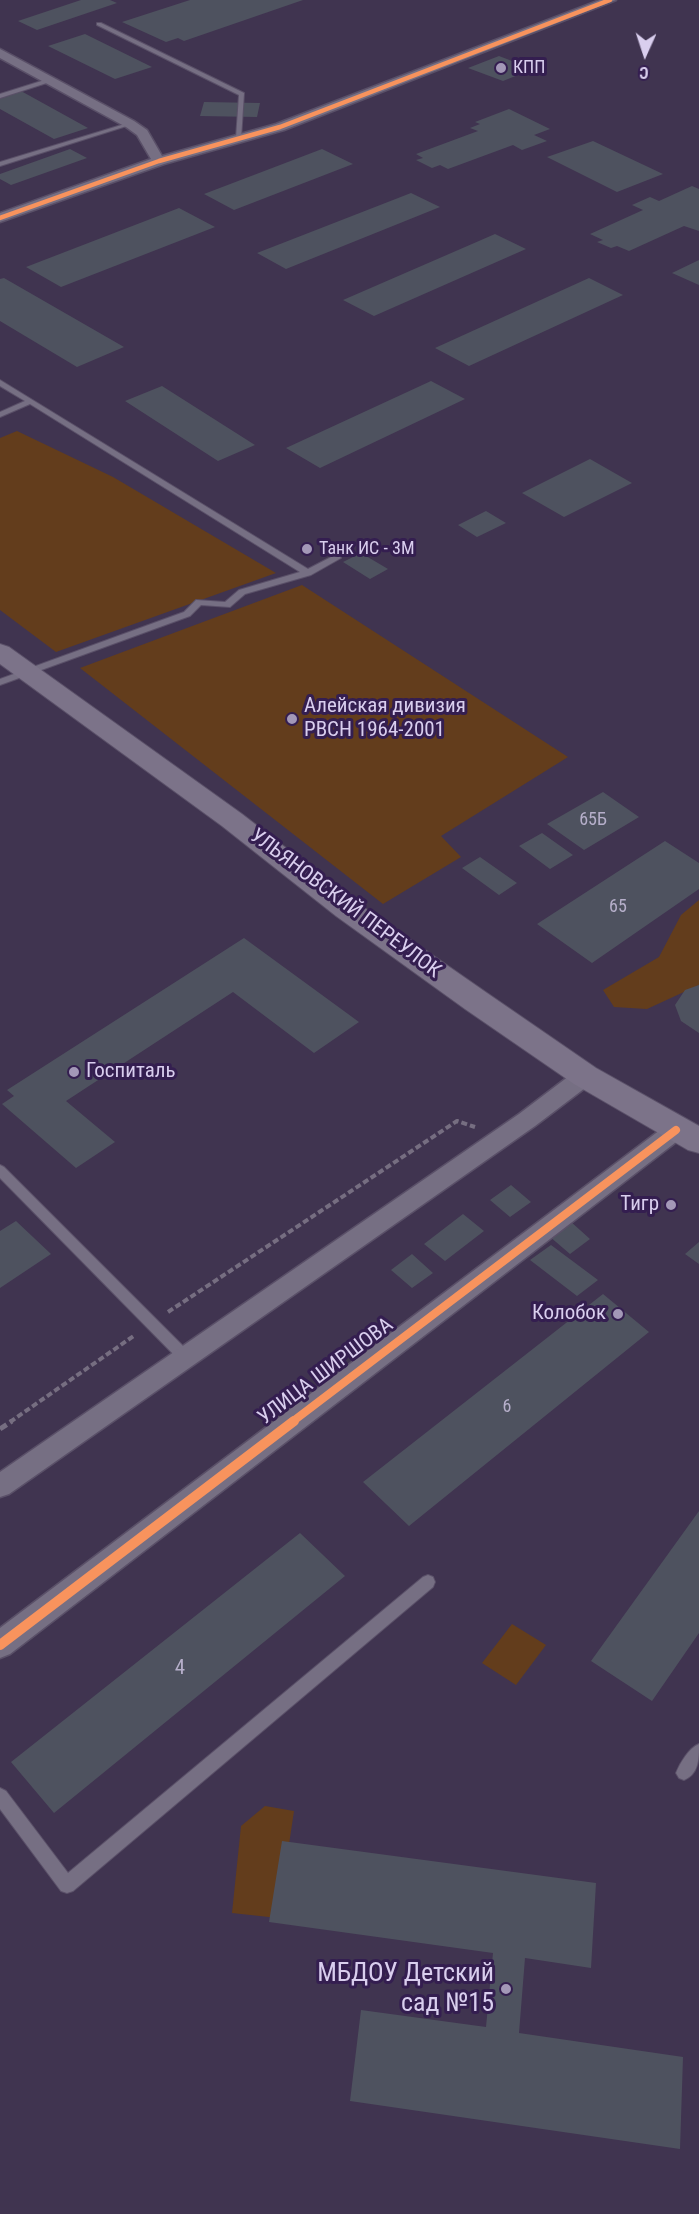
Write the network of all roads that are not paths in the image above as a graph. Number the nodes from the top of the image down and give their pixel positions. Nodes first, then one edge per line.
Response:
1 (610, 0) edge
2 (99, 24) dead end
3 (0, 53) edge
4 (51, 80) junction
5 (0, 96) edge
6 (130, 124) junction
7 (239, 138) junction
8 (159, 161) junction
9 (0, 164) edge
10 (0, 218) edge
11 (0, 382) edge
12 (31, 401) junction
13 (0, 415) edge
14 (336, 558) dead end
15 (308, 573) junction
16 (0, 652) edge
17 (27, 672) junction
18 (0, 682) edge
19 (585, 1076) junction
20 (688, 1136) edge
21 (0, 1170) edge
22 (184, 1356) junction
23 (0, 1486) edge
24 (428, 1582) dead end
25 (0, 1645) edge
26 (699, 1751) edge
27 (684, 1773) dead end
28 (0, 1796) edge

1 - 7 street
2 - 7 lane
3 - 4 street
4 - 5 lane
4 - 6 street
6 - 8 street
6 - 9 lane
7 - 8 street
8 - 10 street
11 - 12 lane
12 - 13 lane
12 - 15 lane
14 - 15 lane
15 - 17 lane
16 - 17 main road, УЛЬЯНОВСКИЙ ПЕРЕУЛОК
17 - 18 lane
17 - 19 main road, УЛЬЯНОВСКИЙ ПЕРЕУЛОК
19 - 20 main road, УЛЬЯНОВСКИЙ ПЕРЕУЛОК
19 - 22 street
20 - 25 street, УЛИЦА ШИРШОВА
21 - 22 lane
22 - 23 street
24 - 28 lane
26 - 27 lane

